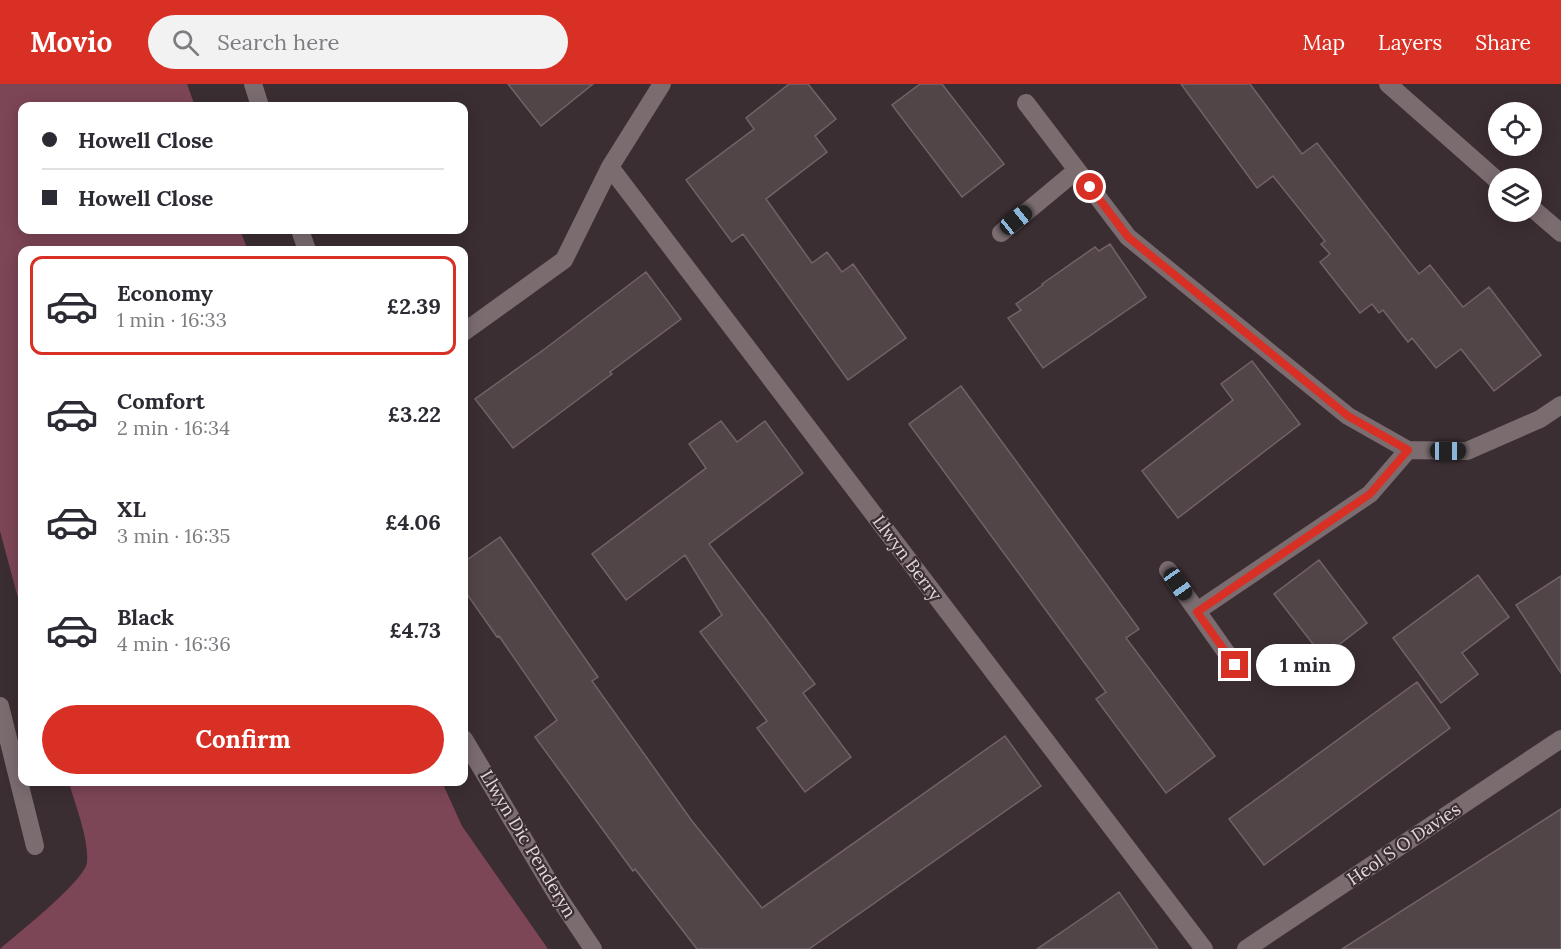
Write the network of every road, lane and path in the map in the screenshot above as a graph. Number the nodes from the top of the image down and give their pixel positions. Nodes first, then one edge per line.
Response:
1 (253, 84) edge
2 (662, 84) edge
3 (1388, 84) edge
4 (259, 102) edge
5 (1026, 103) dead end
6 (610, 167) junction
7 (1077, 170) junction
8 (1488, 172) edge
9 (1542, 217) edge
10 (1001, 233) dead end
11 (1561, 233) edge
12 (468, 329) edge
13 (1561, 405) edge
14 (1408, 450) junction
15 (1168, 570) dead end
16 (1197, 612) junction
17 (1235, 665) dead end
18 (0, 706) edge
19 (1561, 739) edge
20 (468, 746) edge
21 (18, 778) edge
22 (20, 786) edge
23 (35, 846) dead end
24 (593, 949) edge
25 (1204, 949) edge
26 (1246, 949) edge

1 - 4 street
2 - 6 street
3 - 8 street
5 - 7 street
6 - 12 street
6 - 25 street, Llwyn Berry
7 - 10 street
7 - 14 street
9 - 11 street
13 - 14 street
14 - 16 street
15 - 16 street
16 - 17 street
18 - 21 street
19 - 26 street, Heol S O Davies
20 - 24 street, Llwyn Dic Penderyn
22 - 23 street

